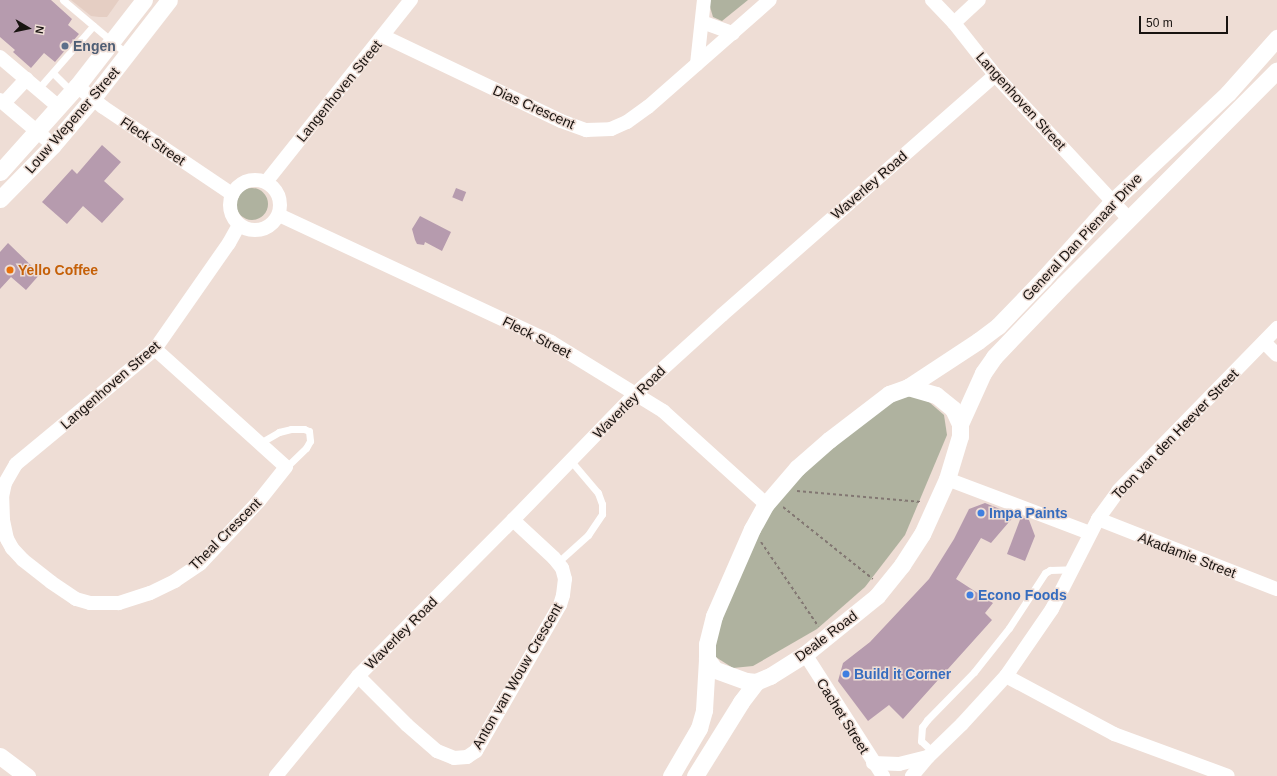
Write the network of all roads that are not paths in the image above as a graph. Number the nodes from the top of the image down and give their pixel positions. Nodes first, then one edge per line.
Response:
1 (144, 0) edge
2 (169, 0) edge
3 (411, 0) edge
4 (704, 0) edge
5 (770, 0) edge
6 (932, 0) edge
7 (979, 0) edge
8 (67, 1) edge
9 (702, 22) junction
10 (954, 23) junction
11 (93, 26) junction
12 (732, 33) junction
13 (383, 36) junction
14 (1277, 38) edge
15 (111, 42) junction
16 (128, 54) junction
17 (0, 57) edge
18 (1257, 61) junction
19 (696, 64) junction
20 (52, 73) junction
21 (1274, 73) edge
22 (995, 74) junction
23 (26, 79) junction
24 (38, 89) junction
25 (75, 89) junction
26 (92, 99) junction
27 (2, 102) edge
28 (59, 107) junction
29 (37, 132) junction
30 (53, 145) junction
31 (0, 171) edge
32 (266, 182) junction
33 (232, 194) junction
34 (0, 200) edge
35 (1112, 202) junction
36 (279, 215) junction
37 (1129, 219) junction
38 (239, 225) junction
39 (1277, 328) edge
40 (1264, 342) junction
41 (155, 349) junction
42 (1277, 355) edge
43 (908, 387) junction
44 (636, 393) junction
45 (960, 424) junction
46 (260, 443) junction
47 (571, 461) junction
48 (286, 467) junction
49 (947, 479) junction
50 (2, 489) edge
51 (771, 497) junction
52 (1098, 519) junction
53 (513, 520) junction
54 (1090, 533) junction
55 (4, 539) edge
56 (557, 563) junction
57 (1073, 569) junction
58 (887, 584) joint
59 (1277, 589) edge
60 (805, 654) junction
61 (707, 659) junction
62 (358, 676) junction
63 (1006, 676) junction
64 (756, 682) junction
65 (930, 754) junction
66 (0, 756) edge
67 (291, 758) junction
68 (873, 763) junction
69 (27, 776) edge
70 (276, 776) edge
71 (281, 776) edge
72 (671, 776) edge
73 (695, 776) edge
74 (883, 776) edge
75 (912, 776) edge
76 (1228, 776) edge

1 - 15 street, Louw Wepener Street
2 - 16 street, Louw Wepener Street
3 - 13 street, Langenhoven Street
4 - 9 street
5 - 12 street, Dias Crescent
6 - 10 street, Langenhoven Street
7 - 10 street
8 - 11 lane
9 - 12 street
9 - 19 street
10 - 22 street, Langenhoven Street
11 - 15 lane
11 - 20 lane
12 - 19 street, Dias Crescent
13 - 19 street, Dias Crescent
13 - 32 street, Langenhoven Street
14 - 18 street, General Dan Pienaar Drive
15 - 16 lane
15 - 25 street, Louw Wepener Street
16 - 26 street, Louw Wepener Street
17 - 23 street
18 - 21 street
18 - 35 street, General Dan Pienaar Drive
20 - 24 lane
20 - 25 lane
21 - 37 street, General Dan Pienaar Drive
22 - 35 street, Langenhoven Street
22 - 44 street, Waverley Road
23 - 24 street
23 - 27 street
24 - 28 street
25 - 26 street, Fleck Street
25 - 28 street, Louw Wepener Street
26 - 30 street, Louw Wepener Street
26 - 33 street, Fleck Street
27 - 29 street
28 - 29 street, Louw Wepener Street
29 - 30 street
29 - 31 street, Louw Wepener Street
30 - 34 street, Louw Wepener Street
32 - 33 street
32 - 36 street
33 - 38 street
35 - 37 street, Langenhoven Street
35 - 43 street, General Dan Pienaar Drive
36 - 38 street
36 - 44 street, Fleck Street
37 - 45 street, General Dan Pienaar Drive
38 - 41 street, Langenhoven Street
39 - 40 street, Toon van den Heever Street
40 - 42 street
40 - 52 street, Toon van den Heever Street
41 - 46 street
41 - 50 street, Langenhoven Street
43 - 45 street
43 - 51 street, General Dan Pienaar Drive
44 - 47 street, Waverley Road
44 - 51 street, Fleck Street
45 - 49 street, General Dan Pienaar Drive
46 - 48 street
46 - 48 lane, Theal Crescent
47 - 53 street, Waverley Road
47 - 56 lane
48 - 55 street, Theal Crescent
49 - 54 street
49 - 58 street, General Dan Pienaar Drive
50 - 55 street, Theal Crescent
51 - 61 street
52 - 54 street, Toon van den Heever Street
52 - 59 street, Akadamie Street
53 - 56 street, Anton van Wouw Crescent
53 - 62 street, Waverley Road
54 - 57 street, Toon van den Heever Street
56 - 62 street, Anton van Wouw Crescent
57 - 63 street, Toon van den Heever Street
57 - 65 lane
58 - 60 street, Deale Road
60 - 64 street, Deale Road
60 - 68 street, Cachet Street
61 - 64 street
61 - 72 street
62 - 67 street, Waverley Road
63 - 65 street, Toon van den Heever Street
63 - 76 street
64 - 73 street, Deale Road
65 - 68 street
65 - 75 street, Toon van den Heever Street
66 - 69 street
67 - 70 street, Waverley Road
67 - 71 street, Waverley Road
68 - 74 street, Cachet Street

